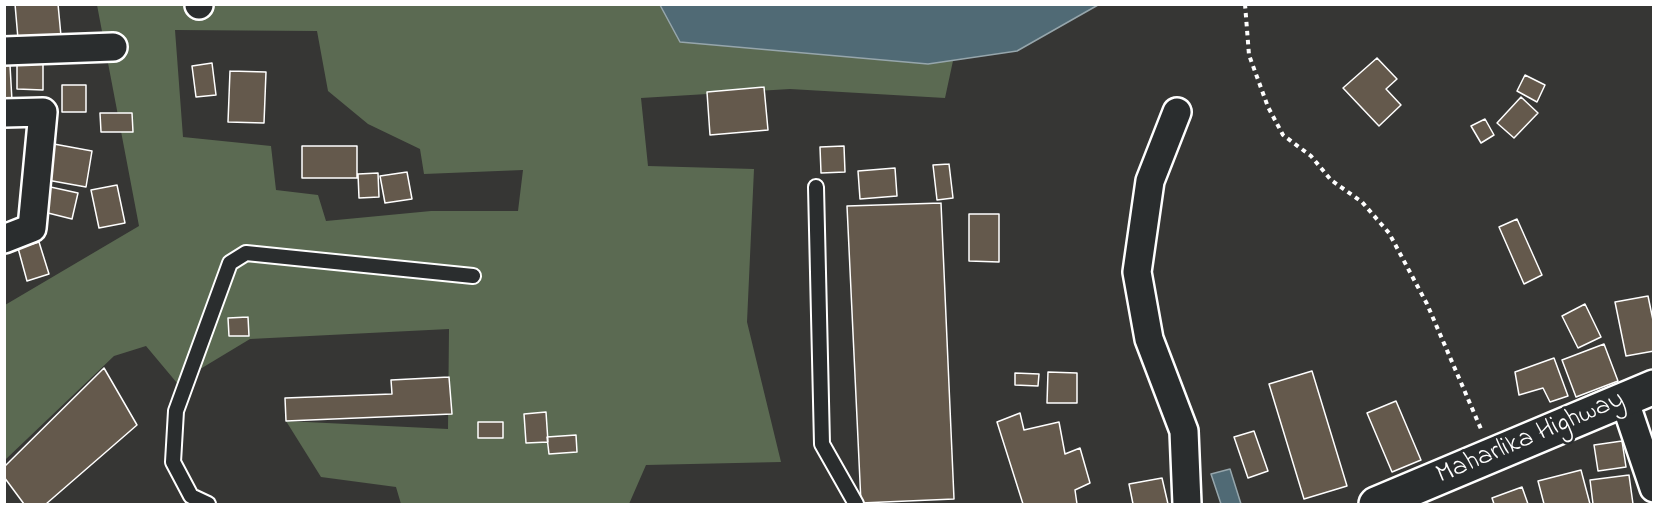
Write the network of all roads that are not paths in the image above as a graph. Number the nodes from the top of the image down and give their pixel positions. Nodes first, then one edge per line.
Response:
1 (113, 47) dead end
2 (4, 51) edge
3 (1177, 112) dead end
4 (4, 113) edge
5 (816, 187) dead end
6 (4, 239) edge
7 (473, 276) dead end
8 (1639, 393) edge
9 (1653, 488) edge
10 (208, 504) edge
11 (856, 504) edge
12 (1187, 504) edge
13 (1376, 504) edge

1 - 2 street
3 - 12 street
4 - 6 street
5 - 11 lane
7 - 10 lane
8 - 9 street
8 - 13 highway, Maharlika Highway

